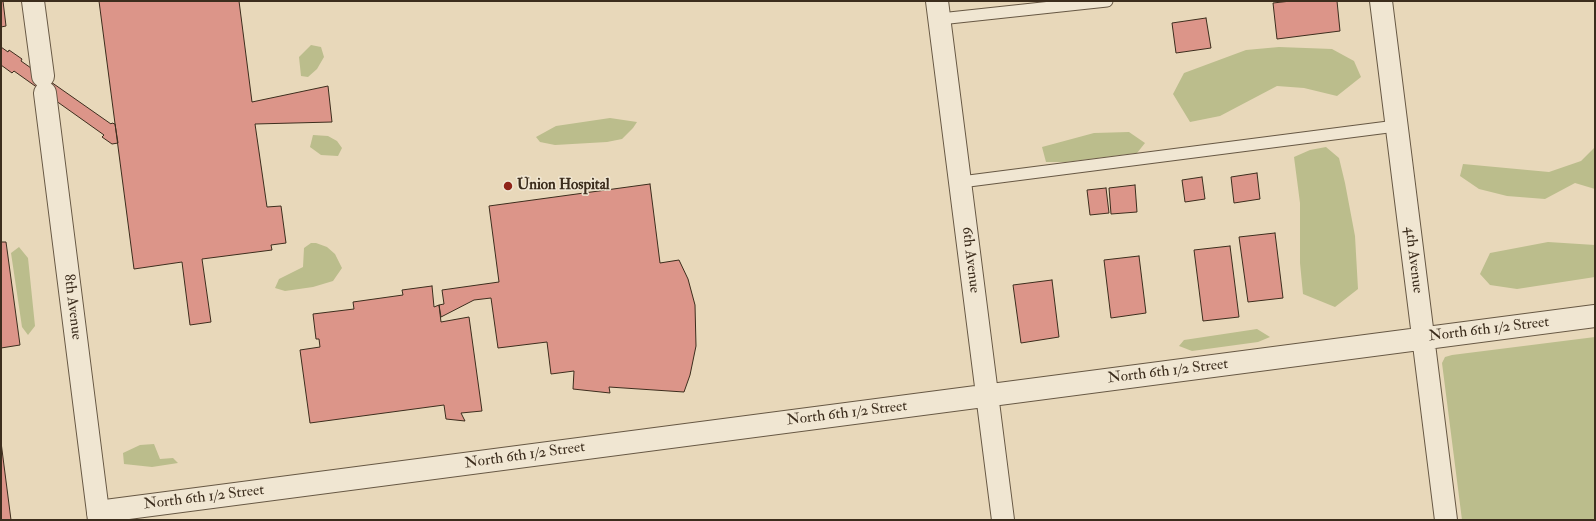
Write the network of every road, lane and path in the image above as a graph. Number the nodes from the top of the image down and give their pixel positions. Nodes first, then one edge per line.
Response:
1 (33, 1) edge
2 (1107, 1) edge
3 (1381, 1) edge
4 (939, 10) edge
5 (1396, 126) junction
6 (961, 182) junction
7 (1595, 316) edge
8 (1423, 338) junction
9 (988, 395) junction
10 (99, 516) edge
11 (1003, 520) edge
12 (1446, 520) edge

1 - 10 street, 8th Avenue
2 - 4 lane
3 - 5 street, 4th Avenue
4 - 6 street, 6th Avenue
5 - 6 lane
5 - 8 street, 4th Avenue
6 - 9 street, 6th Avenue
7 - 8 street, North 6th 1/2 Street
8 - 9 street, North 6th 1/2 Street
8 - 12 street, 4th Avenue
9 - 10 street, North 6th 1/2 Street
9 - 11 street, 6th Avenue

